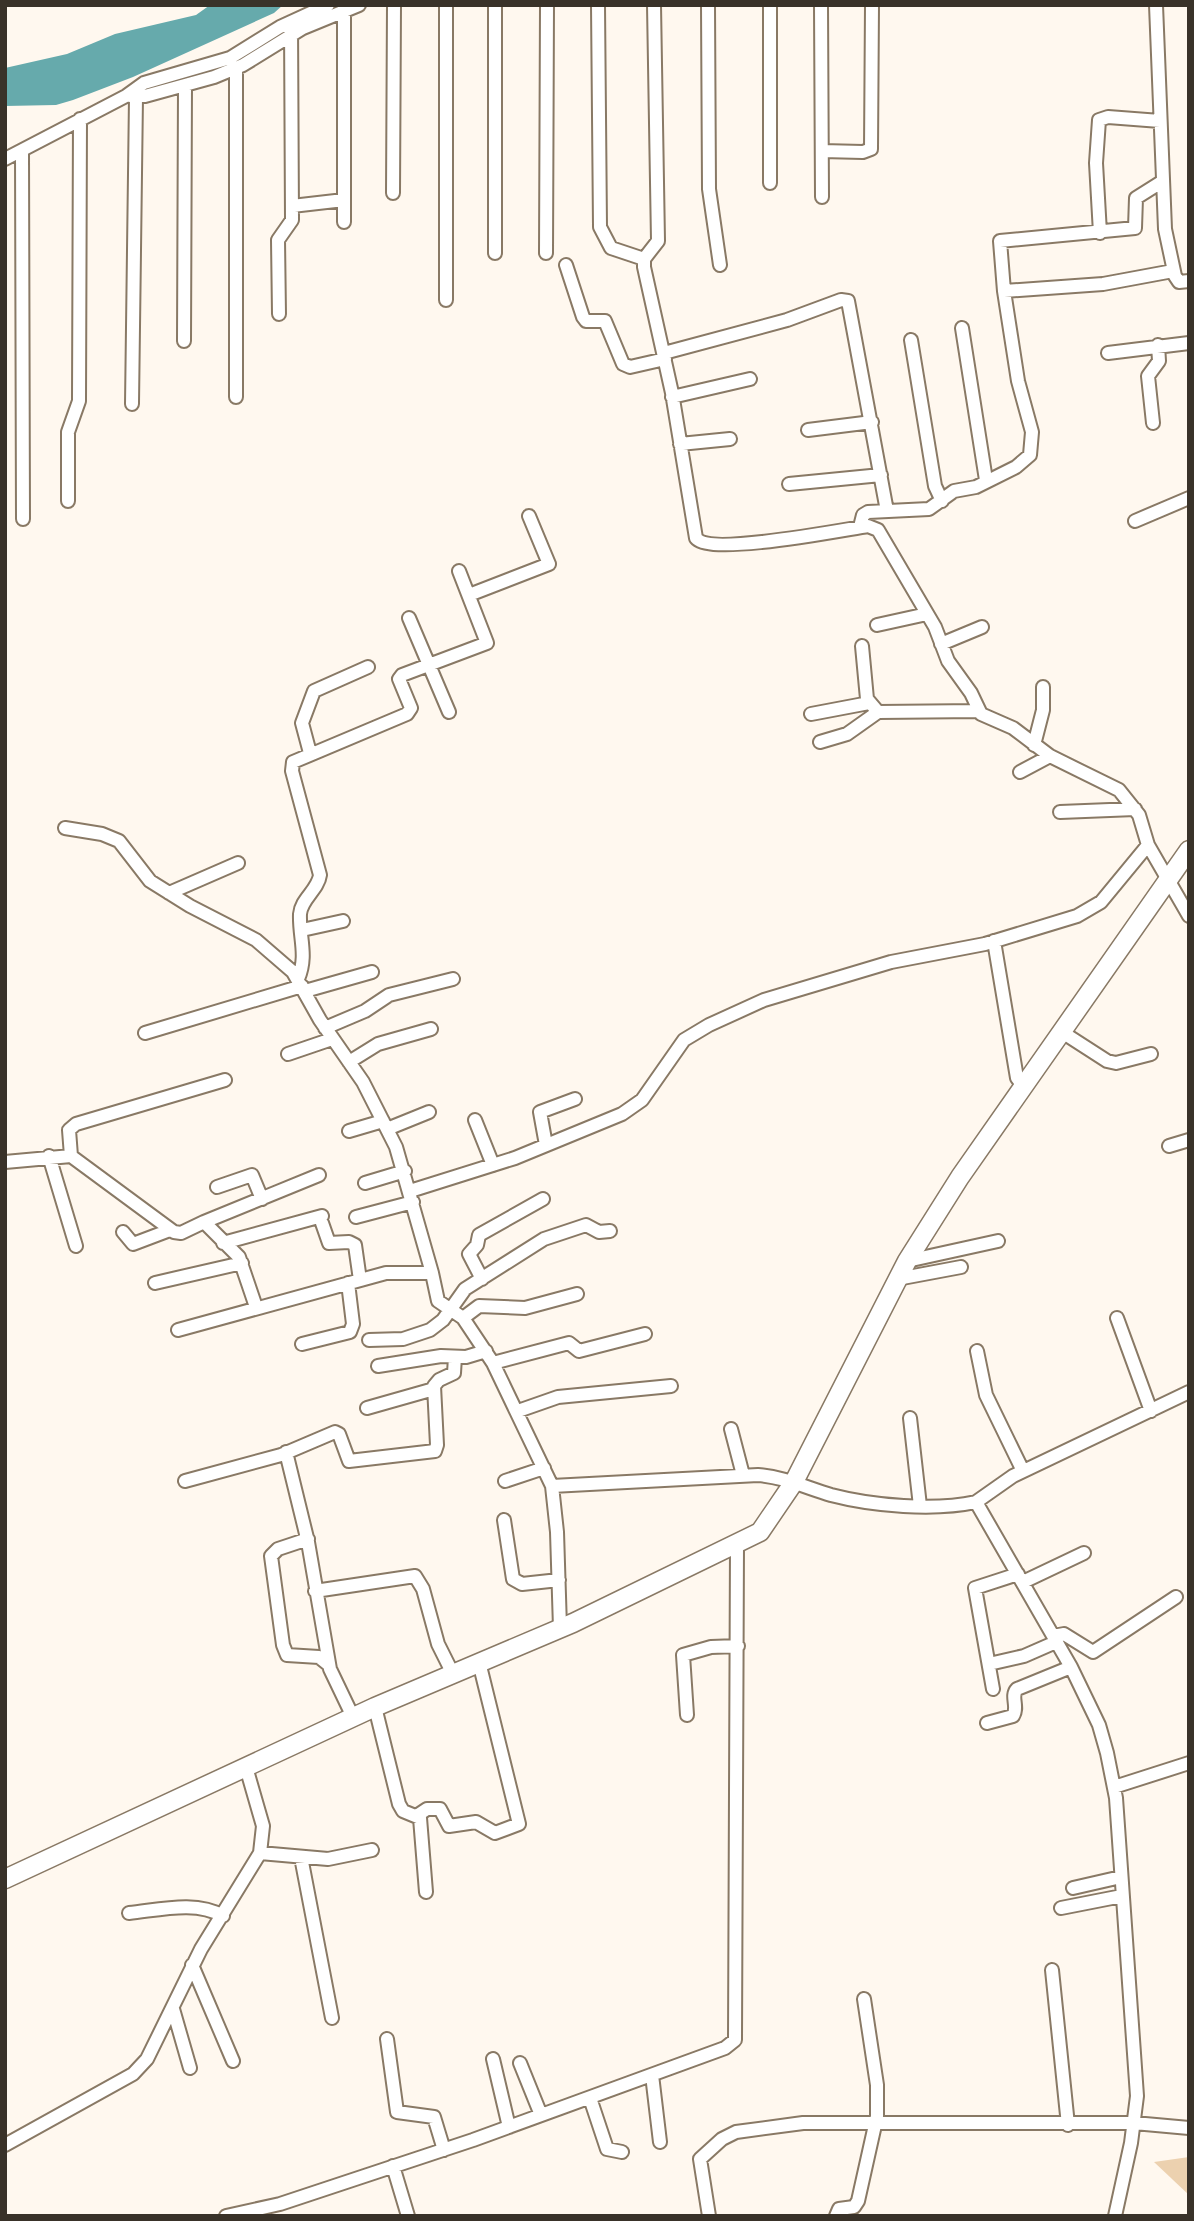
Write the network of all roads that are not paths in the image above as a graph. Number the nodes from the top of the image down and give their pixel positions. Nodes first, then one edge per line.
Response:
1 (328, 5) edge
2 (359, 5) edge
3 (394, 5) edge
4 (446, 5) edge
5 (495, 5) edge
6 (547, 5) edge
7 (598, 5) edge
8 (654, 5) edge
9 (708, 5) edge
10 (770, 5) edge
11 (821, 5) edge
12 (872, 5) edge
13 (1156, 5) edge
14 (344, 8) edge
15 (292, 28) junction
16 (236, 67) junction
17 (185, 86) junction
18 (131, 96) junction
19 (80, 119) junction
20 (1160, 121) junction
21 (22, 151) junction
22 (822, 151) junction
23 (5, 159) edge
24 (1163, 181) junction
25 (769, 183) dead end
26 (393, 194) dead end
27 (822, 197) dead end
28 (344, 200) junction
29 (292, 206) junction
30 (344, 222) dead end
31 (1100, 233) junction
32 (495, 253) dead end
33 (547, 253) dead end
34 (644, 258) junction
35 (566, 265) dead end
36 (720, 265) dead end
37 (1173, 271) junction
38 (1189, 281) edge
39 (1004, 291) junction
40 (446, 300) dead end
41 (279, 314) dead end
42 (962, 327) dead end
43 (911, 340) dead end
44 (184, 341) dead end
45 (1189, 343) edge
46 (1158, 345) junction
47 (1108, 353) dead end
48 (664, 356) junction
49 (750, 379) dead end
50 (236, 397) dead end
51 (672, 397) junction
52 (132, 404) dead end
53 (872, 422) junction
54 (1153, 423) dead end
55 (808, 429) dead end
56 (730, 439) dead end
57 (680, 444) junction
58 (881, 475) junction
59 (986, 480) junction
60 (789, 484) dead end
61 (1189, 498) edge
62 (68, 501) dead end
63 (942, 501) junction
64 (887, 512) junction
65 (529, 516) dead end
66 (23, 519) dead end
67 (1135, 521) dead end
68 (860, 527) junction
69 (459, 571) dead end
70 (469, 595) junction
71 (928, 614) junction
72 (410, 618) dead end
73 (877, 625) dead end
74 (982, 627) dead end
75 (941, 644) junction
76 (863, 646) dead end
77 (429, 664) junction
78 (369, 667) dead end
79 (1043, 687) dead end
80 (873, 708) junction
81 (979, 711) junction
82 (449, 712) dead end
83 (811, 714) dead end
84 (820, 742) dead end
85 (1034, 745) junction
86 (310, 753) junction
87 (1051, 756) junction
88 (1020, 772) dead end
89 (1135, 809) junction
90 (1060, 813) dead end
91 (65, 828) dead end
92 (1149, 845) junction
93 (1189, 850) edge
94 (239, 863) dead end
95 (1169, 878) junction
96 (169, 893) junction
97 (1189, 916) edge
98 (343, 921) dead end
99 (302, 930) junction
100 (994, 941) junction
101 (372, 972) dead end
102 (453, 979) dead end
103 (301, 985) junction
104 (431, 1029) dead end
105 (1062, 1032) junction
106 (145, 1033) dead end
107 (329, 1034) junction
108 (288, 1054) dead end
109 (1151, 1054) dead end
110 (349, 1062) junction
111 (225, 1080) dead end
112 (1020, 1084) junction
113 (575, 1099) dead end
114 (429, 1112) dead end
115 (475, 1120) dead end
116 (385, 1125) junction
117 (349, 1131) dead end
118 (1189, 1140) edge
119 (546, 1145) junction
120 (1169, 1146) dead end
121 (49, 1156) junction
122 (71, 1156) junction
123 (5, 1162) edge
124 (493, 1165) junction
125 (405, 1171) junction
126 (319, 1175) dead end
127 (365, 1183) dead end
128 (217, 1187) dead end
129 (411, 1197) junction
130 (262, 1199) junction
131 (543, 1199) dead end
132 (356, 1217) dead end
133 (204, 1222) junction
134 (170, 1230) junction
135 (610, 1231) dead end
136 (123, 1232) dead end
137 (998, 1241) dead end
138 (223, 1243) junction
139 (76, 1246) dead end
140 (907, 1261) junction
141 (242, 1262) junction
142 (961, 1267) dead end
143 (432, 1273) junction
144 (482, 1279) junction
145 (897, 1279) junction
146 (354, 1281) junction
147 (155, 1283) dead end
148 (577, 1294) dead end
149 (256, 1307) junction
150 (449, 1309) junction
151 (463, 1318) junction
152 (1117, 1318) dead end
153 (178, 1330) dead end
154 (645, 1334) dead end
155 (369, 1340) dead end
156 (302, 1345) dead end
157 (977, 1352) dead end
158 (455, 1357) junction
159 (489, 1357) junction
160 (378, 1366) dead end
161 (671, 1386) dead end
162 (435, 1389) junction
163 (1189, 1392) edge
164 (367, 1408) dead end
165 (518, 1411) junction
166 (1151, 1411) junction
167 (909, 1418) dead end
168 (731, 1429) dead end
169 (286, 1452) junction
170 (544, 1468) junction
171 (1023, 1471) junction
172 (743, 1475) junction
173 (186, 1481) dead end
174 (505, 1482) dead end
175 (794, 1482) junction
176 (552, 1486) junction
177 (976, 1502) junction
178 (920, 1506) junction
179 (504, 1520) dead end
180 (307, 1539) junction
181 (737, 1545) junction
182 (1084, 1553) dead end
183 (1021, 1578) junction
184 (559, 1580) junction
185 (315, 1591) junction
186 (1176, 1597) dead end
187 (561, 1628) junction
188 (1055, 1639) junction
189 (738, 1646) junction
190 (479, 1662) junction
191 (989, 1664) junction
192 (329, 1665) junction
193 (1071, 1667) junction
194 (452, 1672) junction
195 (993, 1689) dead end
196 (374, 1707) junction
197 (687, 1714) dead end
198 (353, 1717) junction
199 (988, 1723) dead end
200 (1189, 1763) edge
201 (246, 1767) junction
202 (1114, 1787) junction
203 (418, 1815) junction
204 (372, 1850) dead end
205 (260, 1853) junction
206 (301, 1857) junction
207 (1121, 1877) junction
208 (5, 1879) edge
209 (1073, 1888) dead end
210 (426, 1892) dead end
211 (1122, 1896) junction
212 (1061, 1908) dead end
213 (129, 1913) dead end
214 (223, 1916) junction
215 (192, 1965) junction
216 (1052, 1970) dead end
217 (864, 1999) dead end
218 (173, 2009) junction
219 (332, 2018) dead end
220 (387, 2039) dead end
221 (493, 2059) dead end
222 (233, 2062) dead end
223 (520, 2063) dead end
224 (190, 2068) dead end
225 (652, 2074) junction
226 (590, 2098) junction
227 (541, 2115) junction
228 (1134, 2123) junction
229 (876, 2124) junction
230 (1068, 2124) junction
231 (509, 2127) junction
232 (1189, 2128) edge
233 (660, 2142) dead end
234 (5, 2145) edge
235 (444, 2150) junction
236 (622, 2152) dead end
237 (393, 2166) junction
238 (226, 2216) edge
239 (408, 2216) edge
240 (709, 2216) edge
241 (836, 2216) edge
242 (1115, 2216) edge

1 - 15 street
2 - 14 street
3 - 26 street
4 - 40 street
5 - 32 street
6 - 33 street
7 - 34 street
8 - 34 street
9 - 36 street
10 - 25 street
11 - 22 street
12 - 22 street
13 - 20 street
14 - 15 street
14 - 28 street
15 - 16 street
15 - 18 street
15 - 29 street
16 - 17 street
16 - 50 street
17 - 18 street
17 - 44 street
18 - 19 street
18 - 52 street
19 - 21 street
19 - 62 street
20 - 24 street
20 - 31 street
21 - 23 street
21 - 66 street
22 - 27 street
24 - 31 street
24 - 37 street
28 - 29 street
28 - 30 street
29 - 41 street
31 - 39 street
34 - 48 street
35 - 48 street
37 - 38 street
37 - 39 street
39 - 59 street
42 - 59 street
43 - 63 street
45 - 46 street
46 - 47 street
46 - 54 street
48 - 51 street
48 - 53 street
49 - 51 street
51 - 57 street
53 - 55 street
53 - 58 street
56 - 57 street
57 - 68 street
58 - 60 street
58 - 64 street
59 - 63 street
61 - 67 street
63 - 64 street
64 - 68 street
65 - 70 street
68 - 71 street
69 - 70 street
70 - 77 street
71 - 73 street
71 - 75 street
72 - 77 street
74 - 75 street
75 - 81 street
76 - 80 street
77 - 82 street
77 - 86 street
78 - 86 street
79 - 85 street
80 - 81 street
80 - 83 street
80 - 84 street
81 - 85 street
85 - 87 street
86 - 99 street
87 - 88 street
87 - 89 street
89 - 90 street
89 - 92 street
91 - 96 street
92 - 95 street
92 - 100 street
93 - 95 highway
94 - 96 street
95 - 97 street
95 - 105 highway
96 - 103 street
98 - 99 street
99 - 103 street
100 - 112 street
100 - 119 street
101 - 103 street
102 - 107 street
103 - 106 street
103 - 107 street
104 - 110 street
105 - 109 street
105 - 112 highway
107 - 108 street
107 - 110 street
110 - 116 street
111 - 122 street
112 - 140 highway
113 - 119 street
114 - 116 street
115 - 124 street
116 - 117 street
116 - 125 street
118 - 120 street
119 - 124 street
121 - 122 street
121 - 123 street
121 - 139 street
122 - 134 street
124 - 129 street
125 - 127 street
125 - 129 street
126 - 130 street
128 - 130 street
129 - 132 street
129 - 143 street
130 - 133 street
131 - 144 street
133 - 134 street
133 - 138 street
134 - 136 street
135 - 144 street
137 - 140 street
138 - 141 street
138 - 146 street
140 - 145 highway
141 - 147 street
141 - 149 street
142 - 145 street
143 - 146 street
143 - 150 street
144 - 150 street
145 - 175 highway
146 - 149 street
146 - 156 street
148 - 151 street
149 - 153 street
150 - 151 street
150 - 155 street
151 - 159 street
152 - 166 street
154 - 159 street
157 - 171 street
158 - 159 street
158 - 160 street
158 - 162 street
159 - 165 street
161 - 165 street
162 - 164 street
162 - 169 street
163 - 166 street
165 - 170 street
166 - 171 street
167 - 178 street
168 - 172 street
169 - 173 street
169 - 180 street
170 - 174 street
170 - 176 street
171 - 177 street
172 - 175 street
172 - 176 street
175 - 178 street
175 - 181 highway
176 - 184 street
177 - 178 street
177 - 183 street
179 - 184 street
180 - 185 street
180 - 192 street
181 - 187 highway
181 - 189 street
182 - 183 street
183 - 188 street
183 - 191 street
184 - 187 street
185 - 192 street
185 - 194 street
186 - 188 street
187 - 190 highway
188 - 191 street
188 - 193 street
189 - 197 street
189 - 225 street
190 - 194 highway
190 - 203 street
191 - 195 street
192 - 198 street
193 - 199 street
193 - 202 street
194 - 196 highway
196 - 198 highway
196 - 203 street
198 - 201 highway
200 - 202 street
201 - 205 street
201 - 208 highway
202 - 207 street
203 - 210 street
204 - 206 street
205 - 206 street
205 - 214 street
206 - 219 street
207 - 209 street
207 - 211 street
211 - 212 street
211 - 228 street
213 - 214 street
214 - 215 street
215 - 218 street
215 - 222 street
216 - 230 street
217 - 229 street
218 - 224 street
218 - 234 street
220 - 235 street
221 - 231 street
223 - 227 street
225 - 226 street
225 - 233 street
226 - 227 street
226 - 236 street
227 - 231 street
228 - 230 street
228 - 232 street
228 - 242 street
229 - 230 street
229 - 240 street
229 - 241 street
231 - 235 street
235 - 237 street
237 - 238 street
237 - 239 street

